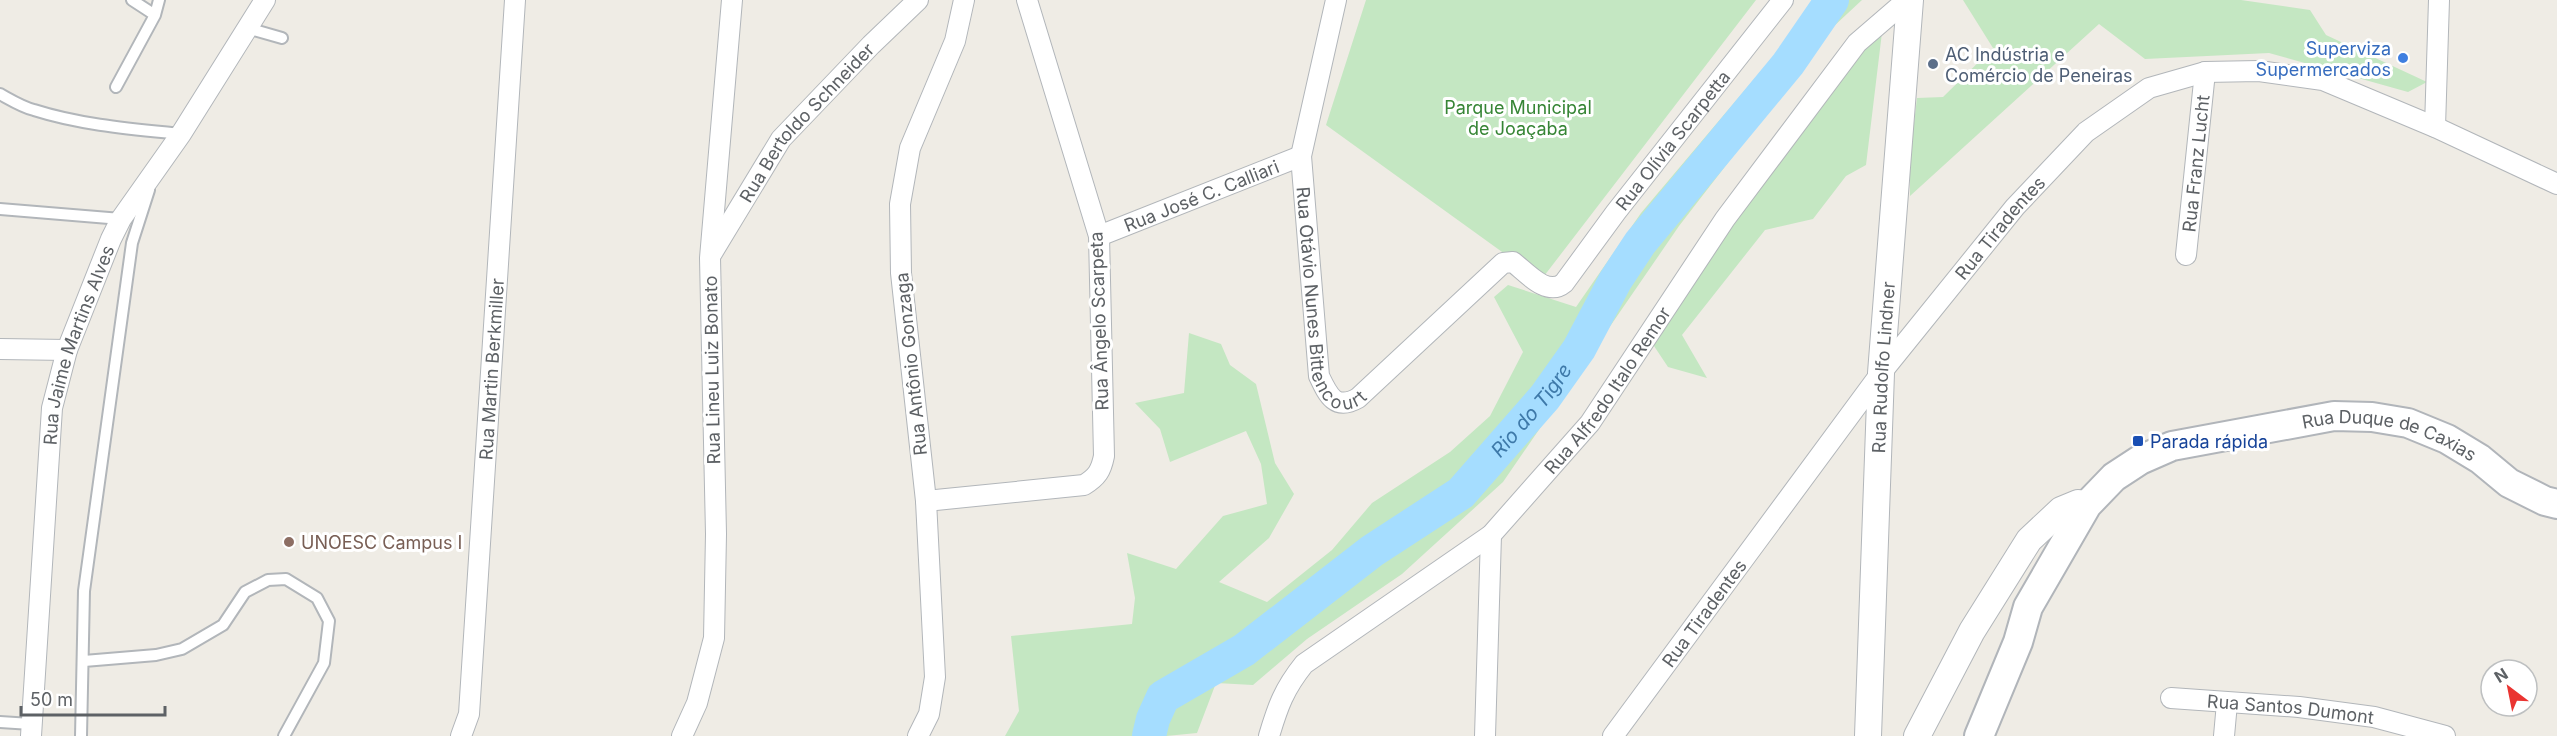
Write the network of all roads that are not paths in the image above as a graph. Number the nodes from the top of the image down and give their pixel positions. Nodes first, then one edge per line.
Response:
1 (132, 0) edge
2 (159, 0) edge
3 (265, 0) edge
4 (515, 0) edge
5 (732, 0) edge
6 (918, 0) edge
7 (964, 0) edge
8 (1027, 0) edge
9 (1336, 0) edge
10 (1783, 0) edge
11 (1909, 0) edge
12 (2439, 0) edge
13 (155, 15) junction
14 (247, 28) junction
15 (282, 38) dead end
16 (2205, 72) junction
17 (116, 87) dead end
18 (0, 94) edge
19 (2435, 127) junction
20 (181, 134) junction
21 (1301, 156) junction
22 (155, 169) junction
23 (2557, 183) edge
24 (0, 209) edge
25 (121, 219) junction
26 (1099, 236) junction
27 (2186, 255) dead end
28 (710, 258) junction
29 (1564, 283) joint
30 (0, 349) edge
31 (67, 350) junction
32 (1881, 373) junction
33 (926, 501) junction
34 (2557, 504) edge
35 (2086, 518) junction
36 (1491, 535) junction
37 (84, 661) junction
38 (2171, 698) dead end
39 (2226, 703) junction
40 (0, 722) edge
41 (31, 730) edge
42 (81, 736) edge
43 (284, 736) edge
44 (461, 736) edge
45 (682, 736) edge
46 (918, 736) edge
47 (1269, 736) edge
48 (1485, 736) edge
49 (1613, 736) edge
50 (1868, 736) edge
51 (1917, 736) edge
52 (1979, 736) edge
53 (2224, 736) edge
54 (2445, 736) edge

1 - 13 lane
2 - 13 lane
3 - 14 street, Rua Jaime Martins Alves
4 - 44 street, Rua Martin Berkmiller
5 - 28 street, Rua Lineu Luiz Bonato
6 - 28 street, Rua Bertoldo Schneider
7 - 33 street, Rua Antônio Gonzaga
8 - 26 street, Rua Ângelo Scarpeta
9 - 21 street, Rua Otávio Nunes Bittencourt
10 - 29 street, Rua Olívia Scarpetta
11 - 32 street, Rua Rudolfo Lindner
11 - 36 street, Rua Alfredo Italo Remor
12 - 19 street
13 - 17 lane
14 - 15 lane
14 - 20 street, Rua Jaime Martins Alves
16 - 19 street, Rua Tiradentes
16 - 27 street, Rua Franz Lucht
16 - 32 street, Rua Tiradentes
18 - 20 lane
19 - 23 street, Rua Tiradentes
20 - 22 street, Rua Jaime Martins Alves
21 - 26 street, Rua José C. Calliari
21 - 29 street, Rua Otávio Nunes Bittencourt
22 - 25 street, Rua Jaime Martins Alves
22 - 37 lane
24 - 25 lane
25 - 31 street, Rua Jaime Martins Alves
26 - 33 street, Rua Ângelo Scarpeta
28 - 45 street, Rua Lineu Luiz Bonato
30 - 31 street
31 - 41 street, Rua Jaime Martins Alves
32 - 49 street, Rua Tiradentes
32 - 50 street, Rua Rudolfo Lindner
33 - 46 street, Rua Antônio Gonzaga
34 - 35 main road, Rua Duque de Caxias
35 - 51 street
35 - 52 main road, Rua Duque de Caxias
36 - 47 street, Rua Alfredo Italo Remor
36 - 48 street
37 - 42 lane
37 - 43 lane
38 - 39 street, Rua Santos Dumont
39 - 53 street
39 - 54 street, Rua Santos Dumont
40 - 41 lane

